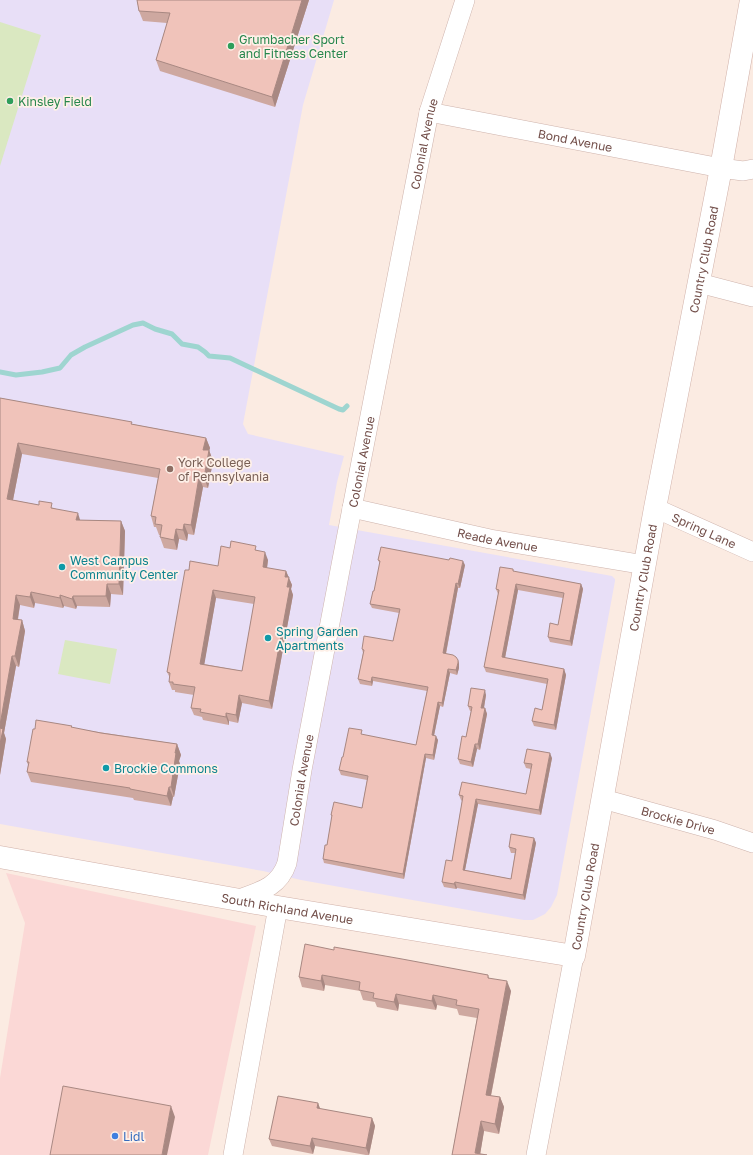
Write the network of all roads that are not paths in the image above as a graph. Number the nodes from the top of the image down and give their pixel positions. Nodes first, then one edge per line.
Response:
1 (465, 0) edge
2 (750, 15) edge
3 (429, 112) junction
4 (721, 168) junction
5 (753, 169) edge
6 (699, 283) junction
7 (753, 297) edge
8 (352, 508) junction
9 (655, 508) junction
10 (753, 552) edge
11 (645, 565) junction
12 (603, 799) junction
13 (753, 843) edge
14 (0, 857) edge
15 (236, 900) junction
16 (278, 908) junction
17 (574, 956) junction
18 (233, 1155) edge
19 (536, 1155) edge

1 - 3 street, Colonial Avenue
2 - 4 main road, Country Club Road
3 - 4 street, Bond Avenue
3 - 8 street, Colonial Avenue
4 - 5 street, Bond Avenue
4 - 6 main road, Country Club Road
6 - 7 street
6 - 9 main road, Country Club Road
8 - 11 street, Reade Avenue
8 - 15 street, Colonial Avenue
9 - 10 street, Spring Lane
9 - 11 main road, Country Club Road
11 - 12 main road, Country Club Road
12 - 13 street, Brockie Drive
12 - 17 main road, Country Club Road
14 - 15 main road, South Richland Avenue
15 - 16 main road, South Richland Avenue
16 - 17 main road, South Richland Avenue
16 - 18 street
17 - 19 street, Country Club Road

